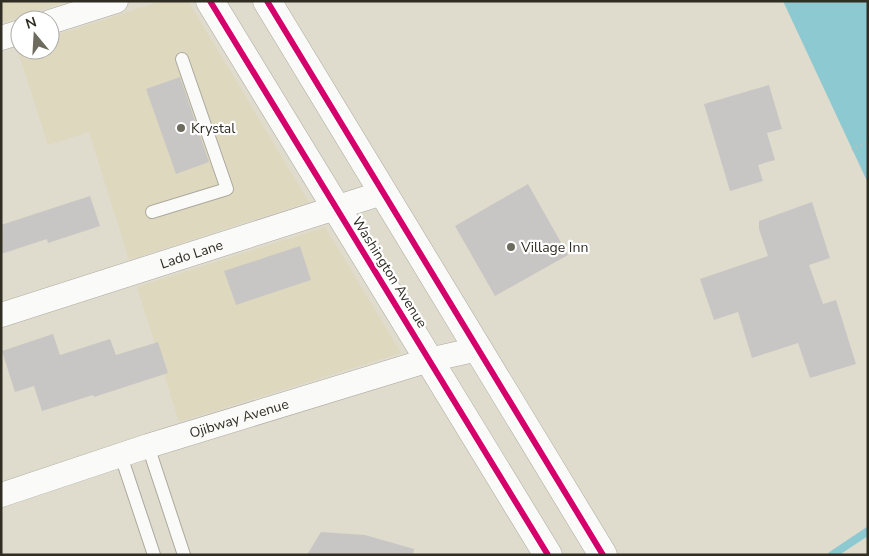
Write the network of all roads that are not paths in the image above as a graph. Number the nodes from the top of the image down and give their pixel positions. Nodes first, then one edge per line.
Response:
1 (116, 1) edge
2 (210, 1) edge
3 (269, 2) edge
4 (60, 19) edge
5 (182, 59) dead end
6 (382, 193) junction
7 (336, 208) junction
8 (152, 212) dead end
9 (1, 315) edge
10 (478, 349) junction
11 (429, 360) junction
12 (148, 446) junction
13 (121, 456) junction
14 (1, 495) edge
15 (154, 555) edge
16 (184, 555) edge
17 (548, 555) edge
18 (603, 555) edge

1 - 4 street
2 - 7 main road, Washington Avenue
3 - 6 main road
5 - 8 lane
6 - 7 street, Lado Lane
6 - 10 main road
7 - 9 street, Lado Lane
7 - 11 main road, Washington Avenue
10 - 11 street, Ojibway Avenue
10 - 18 main road
11 - 12 street, Ojibway Avenue
11 - 17 main road, Washington Avenue
12 - 13 street, Ojibway Avenue
12 - 16 lane
13 - 14 street, Ojibway Avenue
13 - 15 lane

